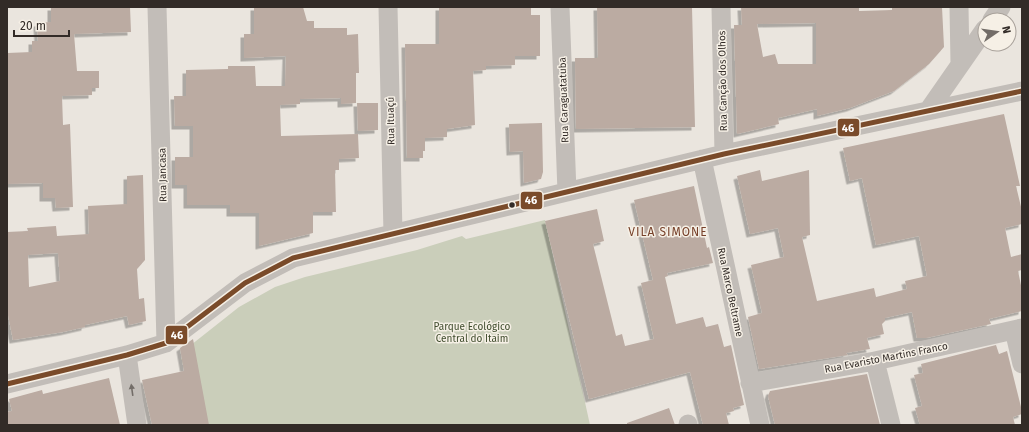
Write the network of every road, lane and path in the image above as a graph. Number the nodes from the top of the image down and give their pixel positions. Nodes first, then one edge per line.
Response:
1 (158, 7) edge
2 (388, 7) edge
3 (560, 7) edge
4 (720, 7) edge
5 (959, 7) edge
6 (977, 40) edge
7 (960, 63) junction
8 (1022, 91) edge
9 (928, 111) junction
10 (724, 154) junction
11 (702, 159) junction
12 (567, 192) junction
13 (393, 234) junction
14 (1018, 329) edge
15 (166, 344) junction
16 (127, 355) junction
17 (876, 361) junction
18 (1022, 364) edge
19 (750, 383) junction
20 (7, 384) edge
21 (137, 425) edge
22 (760, 425) edge
23 (891, 425) edge

1 - 15 street, Rua Jancasa
2 - 13 street, Rua Ituaçú
3 - 12 street, Rua Caraguatatuba
4 - 10 street, Rua Canção dos Olhos
5 - 7 street
6 - 7 street
7 - 9 street
8 - 9 street
9 - 10 street
10 - 11 street
11 - 12 street
11 - 19 street, Rua Marco Beltrame
12 - 13 street
13 - 15 street
14 - 17 street, Rua Evaristo Martins Franco
14 - 18 street
15 - 16 street
16 - 20 street
21 -> 16 street
17 - 19 street, Rua Evaristo Martins Franco
17 - 23 street
19 - 22 street, Rua Marco Beltrame

